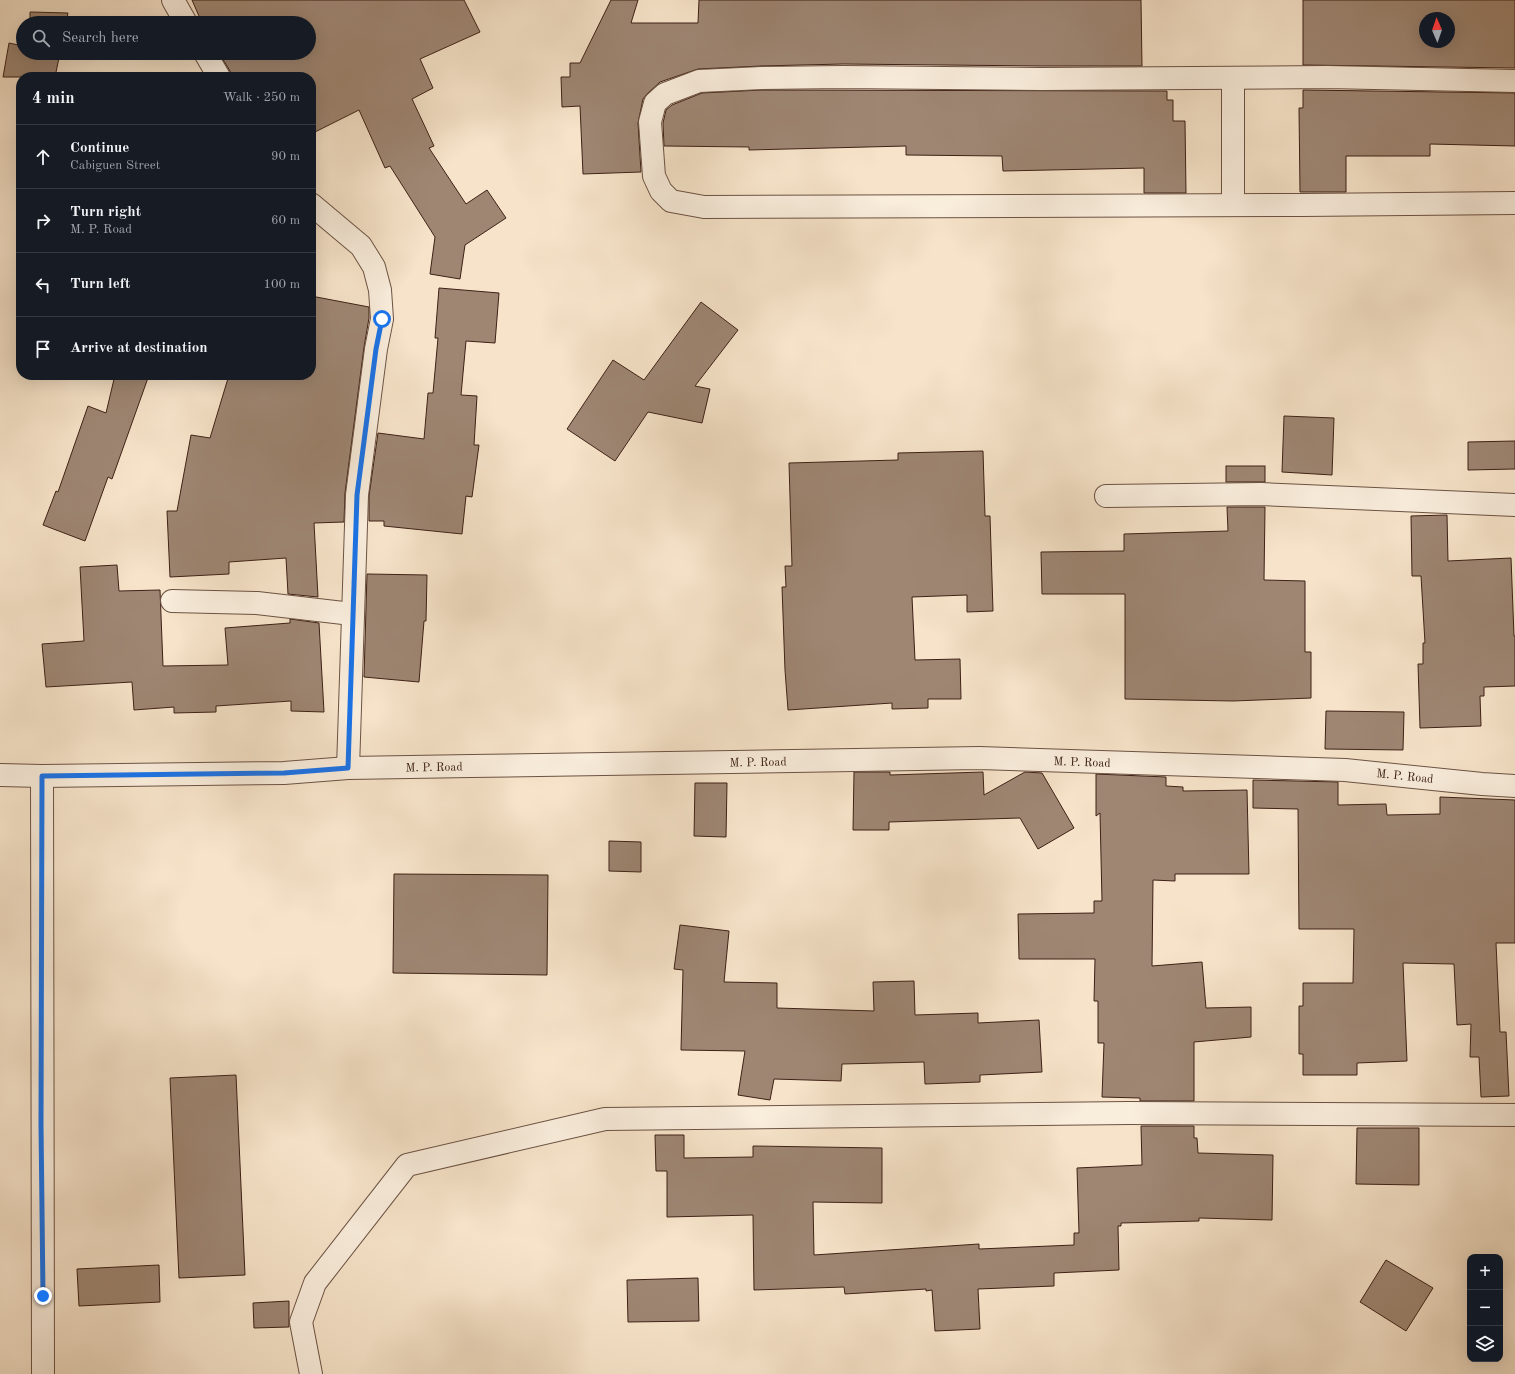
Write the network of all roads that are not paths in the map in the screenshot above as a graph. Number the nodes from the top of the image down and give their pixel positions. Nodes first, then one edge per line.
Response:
1 (173, 0) edge
2 (182, 16) edge
3 (209, 60) edge
4 (216, 72) edge
5 (1233, 78) junction
6 (1515, 81) edge
7 (1515, 203) edge
8 (1233, 205) junction
9 (316, 208) edge
10 (1106, 496) dead end
11 (1515, 505) edge
12 (172, 601) dead end
13 (352, 614) junction
14 (348, 768) junction
15 (0, 775) edge
16 (42, 776) junction
17 (1515, 786) edge
18 (1515, 1115) edge
19 (43, 1374) edge
20 (311, 1374) edge

1 - 2 street
3 - 4 street
5 - 6 street
5 - 8 street
5 - 8 street
7 - 8 street
9 - 13 street
10 - 11 street
12 - 13 street
13 - 14 street
14 - 16 street, M. P. Road
14 - 17 street, M. P. Road
15 - 16 street, M. P. Road
16 - 19 street
18 - 20 street

